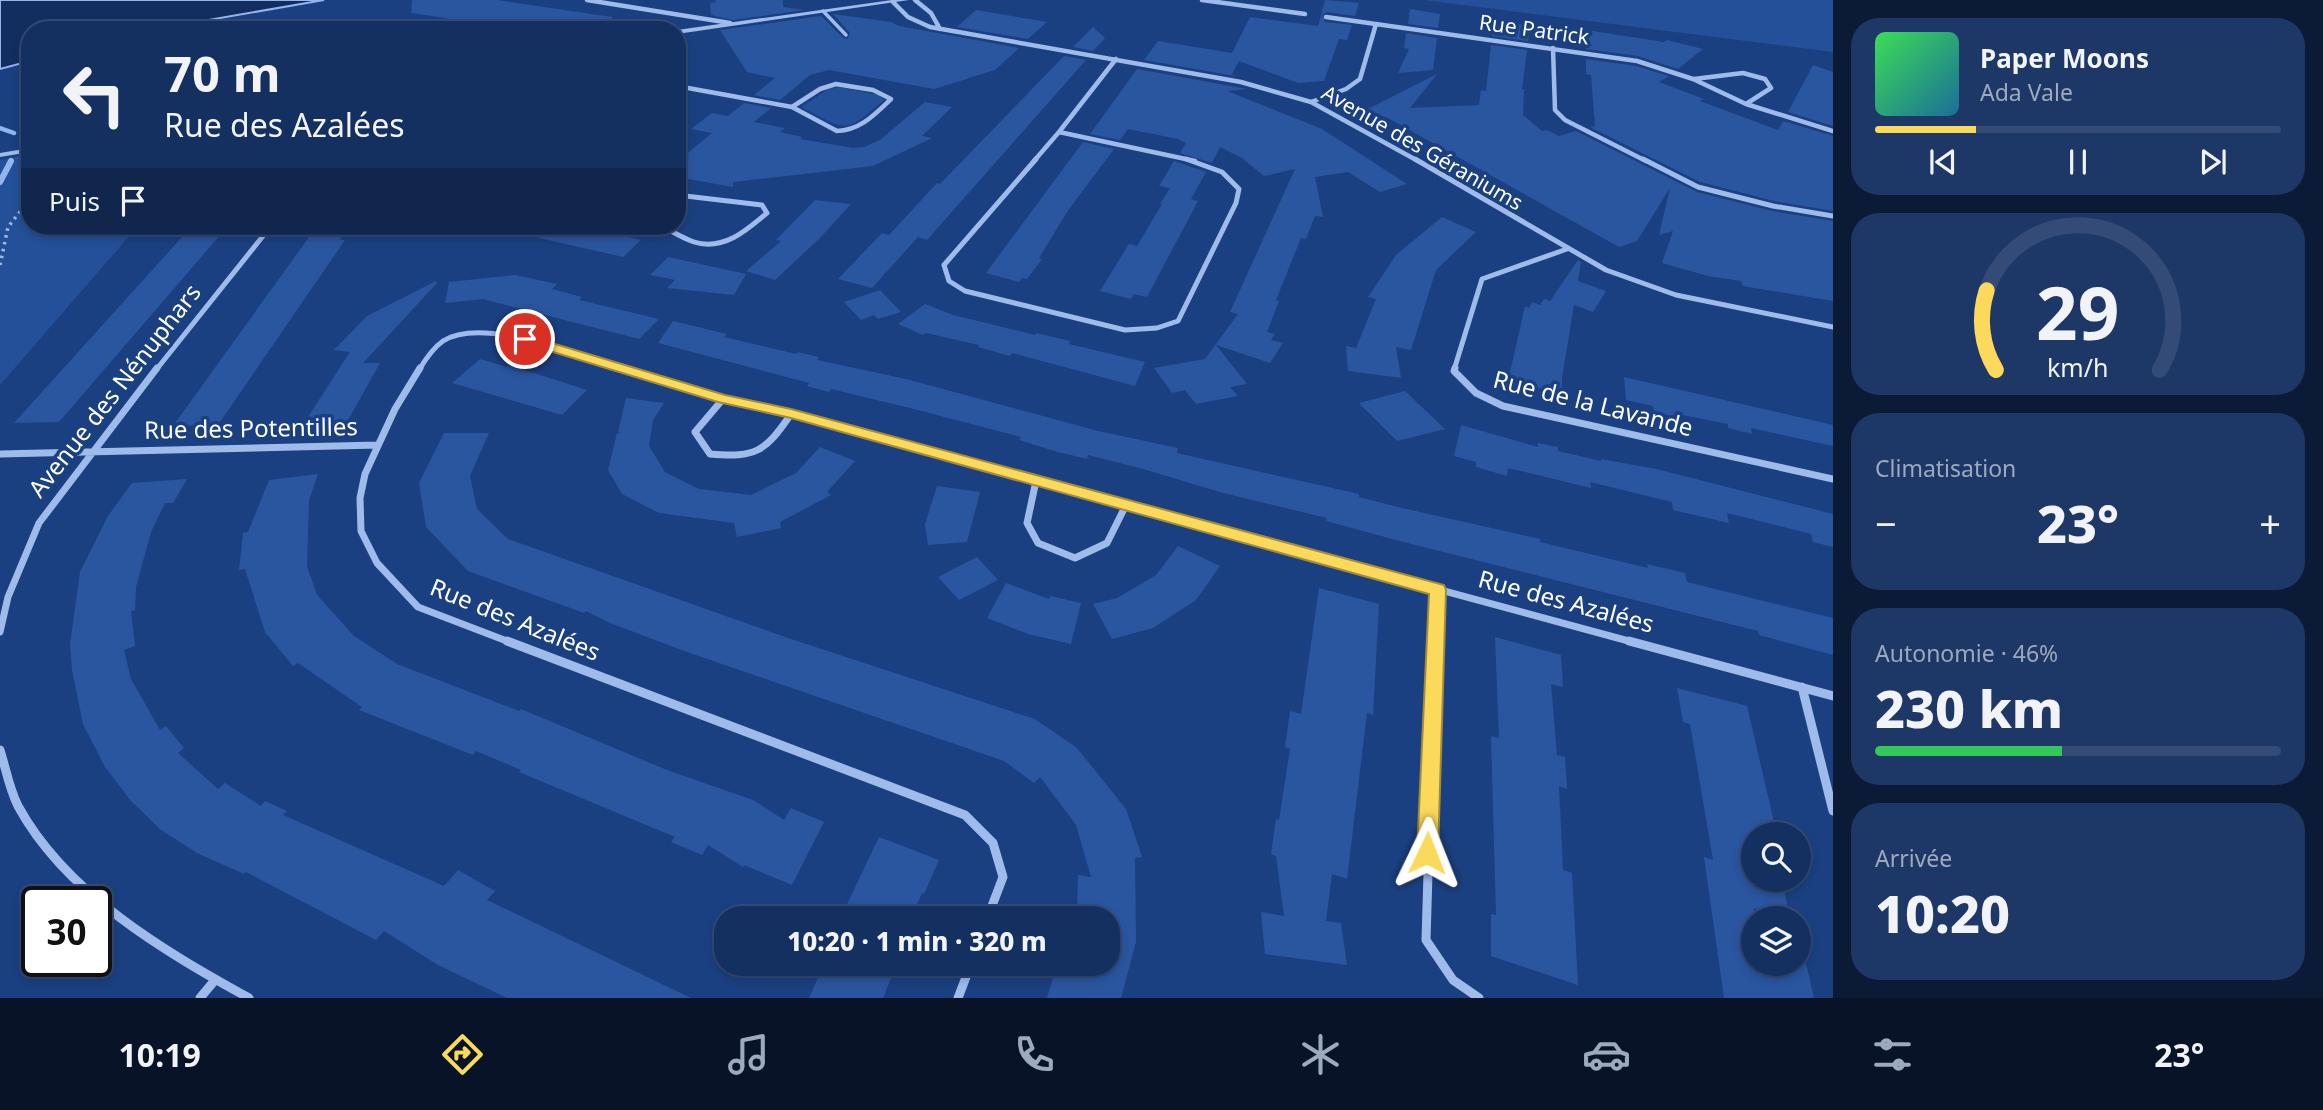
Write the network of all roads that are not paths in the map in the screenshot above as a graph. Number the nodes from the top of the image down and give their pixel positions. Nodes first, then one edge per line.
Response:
1 (587, 0) edge
2 (906, 0) edge
3 (915, 0) edge
4 (1202, 0) edge
5 (893, 2) junction
6 (823, 11) junction
7 (1305, 15) dead end
8 (1326, 17) dead end
9 (730, 23) junction
10 (1376, 24) junction
11 (940, 29) junction
12 (686, 30) edge
13 (846, 35) dead end
14 (1553, 48) junction
15 (1116, 59) junction
16 (1693, 79) junction
17 (686, 88) edge
18 (1311, 102) junction
19 (1746, 104) junction
20 (792, 107) junction
21 (1833, 131) edge
22 (1059, 132) junction
23 (21, 152) edge
24 (0, 155) edge
25 (686, 196) edge
26 (1833, 216) edge
27 (264, 235) edge
28 (679, 235) edge
29 (1567, 249) junction
30 (1833, 327) edge
31 (723, 399) junction
32 (791, 414) junction
33 (377, 446) junction
34 (92, 452) junction
35 (0, 454) edge
36 (1833, 479) edge
37 (1036, 481) junction
38 (1126, 505) junction
39 (1437, 590) junction
40 (0, 632) edge
41 (1802, 687) junction
42 (1833, 696) edge
43 (0, 750) edge
44 (1833, 811) edge
45 (992, 906) edge
46 (966, 976) edge
47 (215, 980) junction
48 (200, 998) edge
49 (249, 998) edge
50 (958, 998) edge
51 (1479, 998) edge

1 - 9 street
2 - 5 street
3 - 11 street
4 - 7 street
5 - 6 street
5 - 11 street, Avenue des Géraniums
6 - 9 street
6 - 13 lane
8 - 10 street, Rue Patrick
9 - 12 street
10 - 14 street, Rue Patrick
10 - 18 street
11 - 15 street, Avenue des Géraniums
14 - 16 street, Rue Patrick
14 - 26 street
15 - 18 street, Avenue des Géraniums
15 - 22 street
16 - 19 street, Rue Patrick
16 - 19 street, Rue Patrick
17 - 20 street
18 - 29 street, Avenue des Géraniums
19 - 21 street, Rue Patrick
20 - 20 street
22 - 22 street
23 - 24 street
25 - 28 street
27 - 34 street, Avenue des Nénuphars
29 - 30 street, Avenue des Géraniums
29 - 36 street, Rue de la Lavande
31 - 32 street, Rue des Azalées
31 - 32 street
31 - 33 street, Rue des Azalées
32 - 37 street, Rue des Azalées
33 - 34 street, Rue des Potentilles
33 - 45 street, Rue des Azalées
34 - 35 street, Rue des Potentilles
34 - 40 street, Avenue des Nénuphars
37 - 38 street, Rue des Azalées
37 - 38 street
38 - 39 street, Rue des Azalées
39 - 41 street, Rue des Azalées
39 - 51 street
41 - 42 street, Rue des Azalées
41 - 44 street
43 - 47 street
46 - 50 street
47 - 48 street
47 - 49 street

